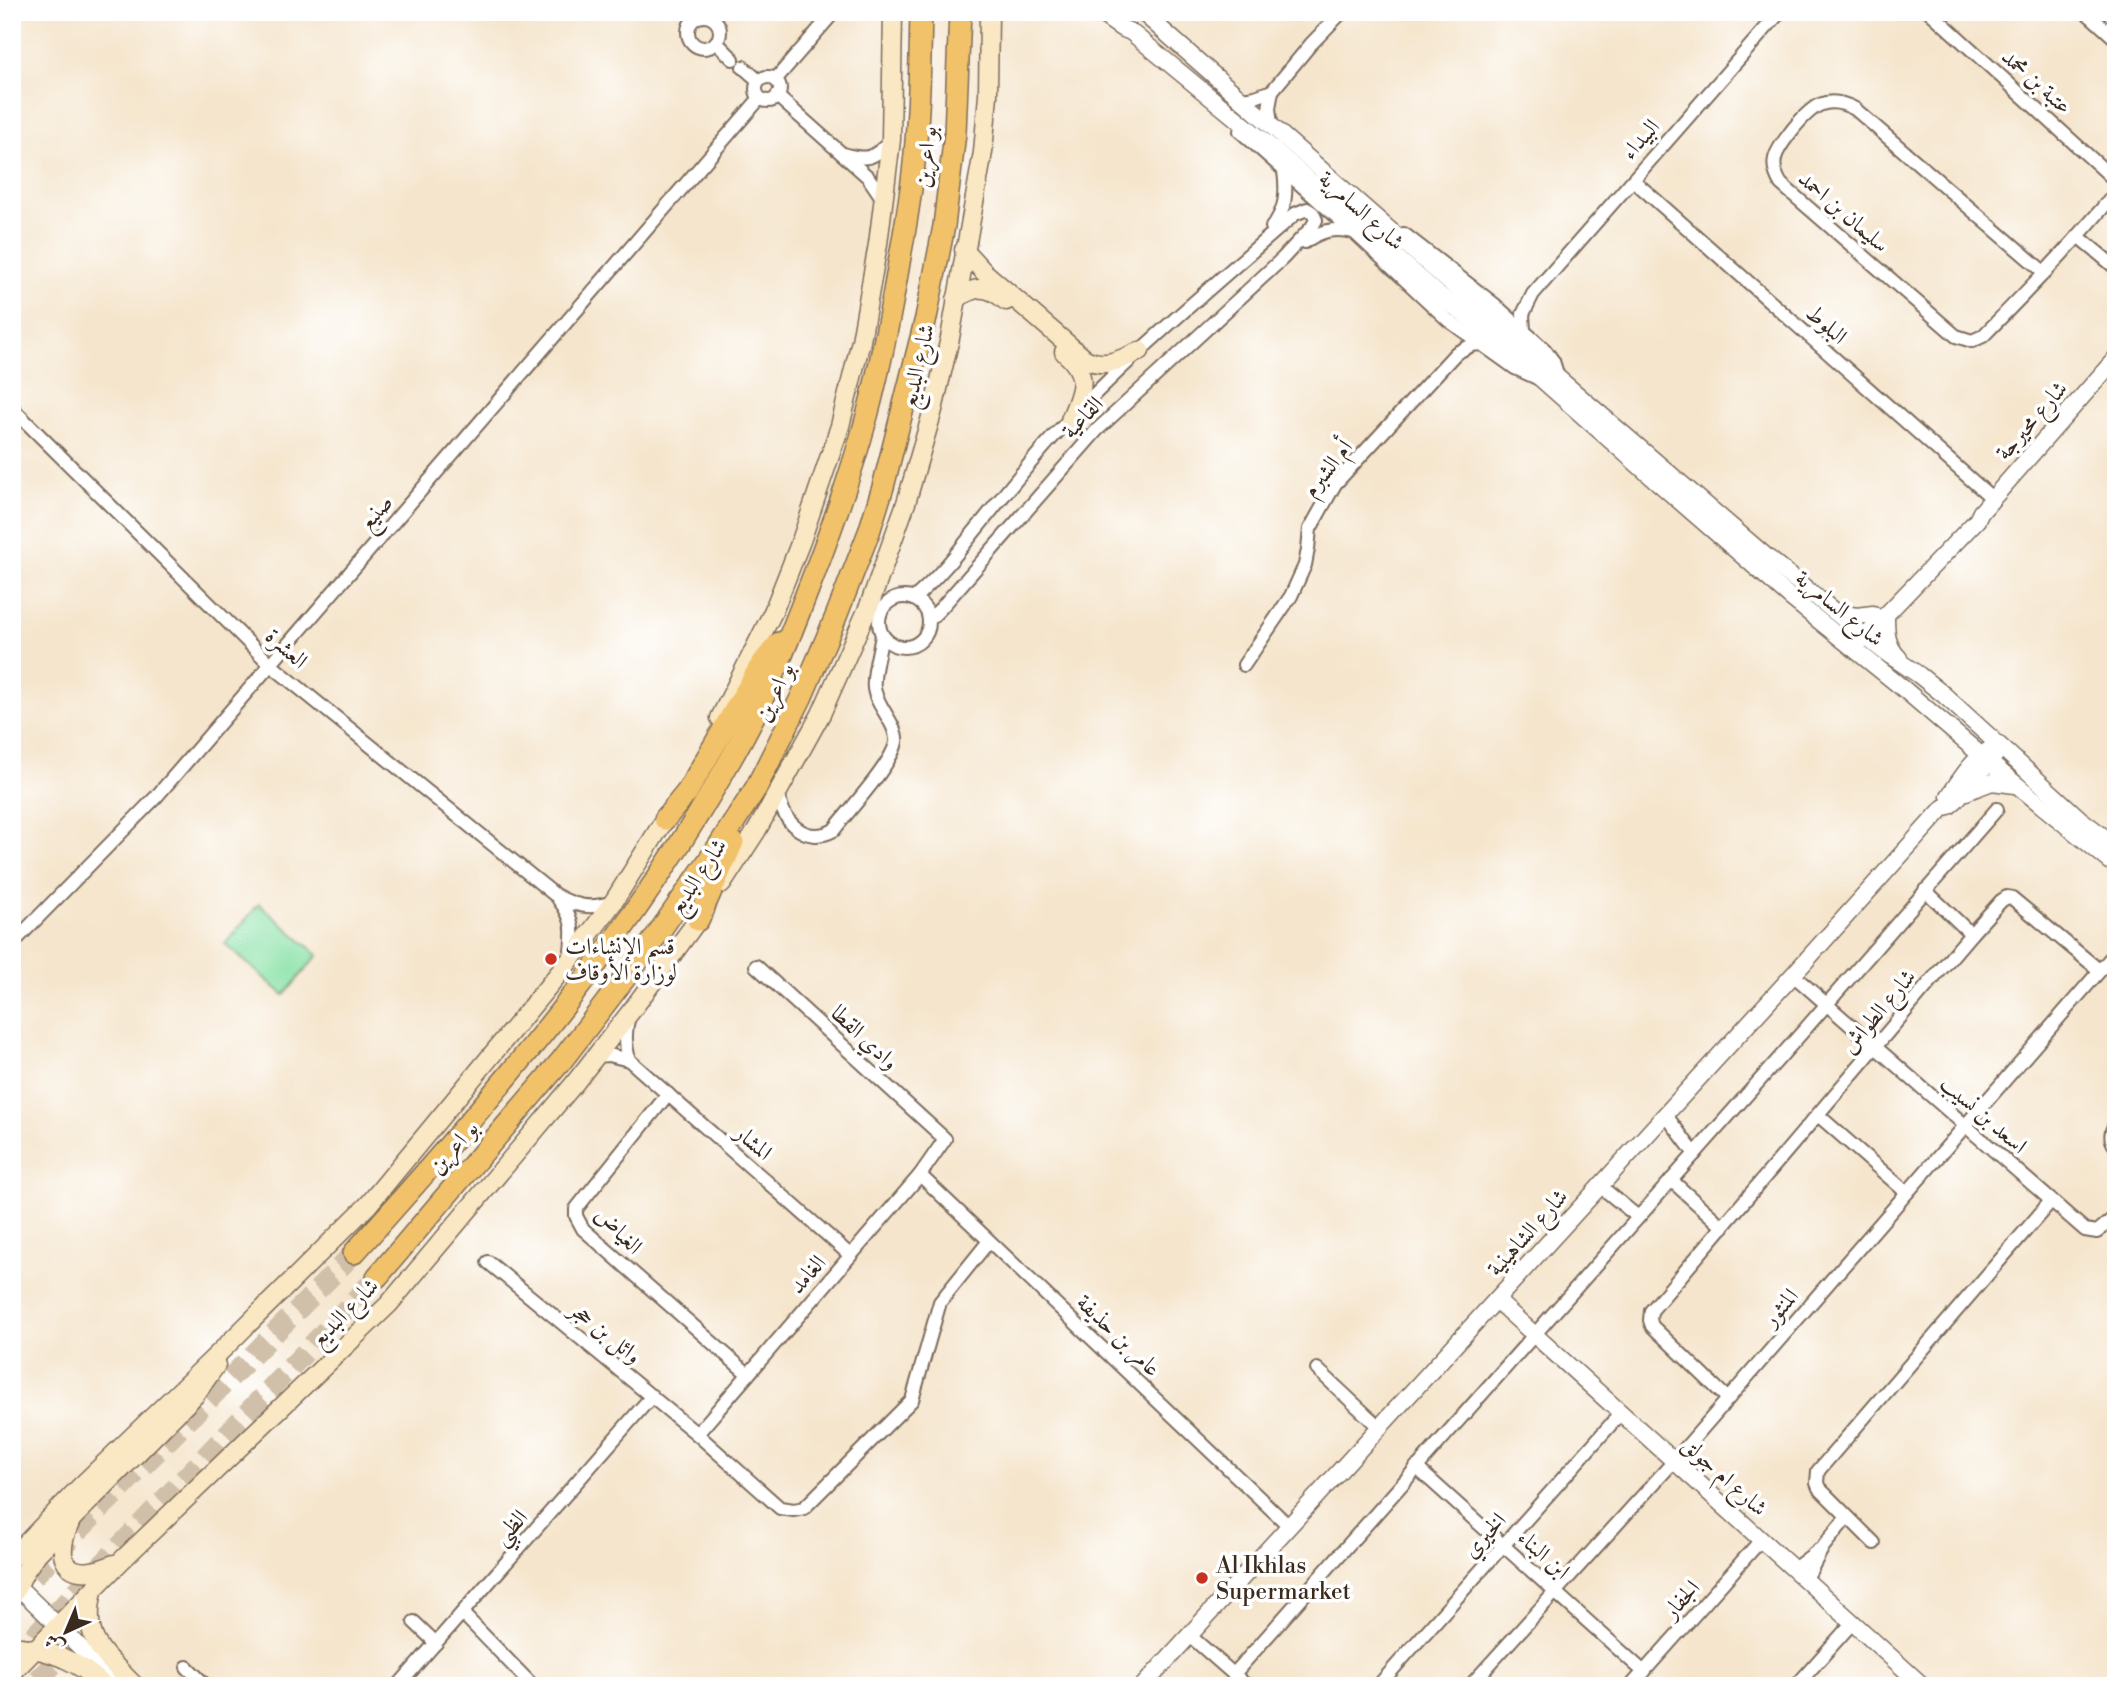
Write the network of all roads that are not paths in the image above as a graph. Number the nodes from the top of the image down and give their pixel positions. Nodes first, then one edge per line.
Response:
1 (834, 12) edge
2 (893, 12) edge
3 (921, 12) edge
4 (960, 12) edge
5 (1098, 12) edge
6 (1108, 12) edge
7 (1142, 12) edge
8 (1342, 12) edge
9 (1780, 12) edge
10 (1930, 12) edge
11 (2086, 12) edge
12 (688, 17) edge
13 (991, 17) edge
14 (1131, 32) junction
15 (2116, 39) edge
16 (716, 42) junction
17 (1164, 60) junction
18 (775, 80) junction
19 (759, 81) junction
20 (1272, 91) junction
21 (777, 96) junction
22 (760, 98) junction
23 (1242, 99) junction
24 (1271, 124) junction
25 (891, 140) junction
26 (840, 152) junction
27 (1284, 172) junction
28 (1633, 180) junction
29 (2116, 181) edge
30 (2116, 192) edge
31 (883, 199) junction
32 (1377, 218) junction
33 (1355, 233) junction
34 (2079, 237) junction
35 (964, 250) junction
36 (1252, 252) junction
37 (1282, 259) junction
38 (2116, 268) edge
39 (2045, 273) junction
40 (1533, 295) junction
41 (956, 299) junction
42 (1498, 307) junction
43 (1457, 327) junction
44 (1524, 331) junction
45 (1480, 344) junction
46 (1140, 351) junction
47 (1457, 353) junction
48 (2116, 358) edge
49 (1558, 378) junction
50 (1541, 379) junction
51 (12, 408) edge
52 (1070, 420) junction
53 (1649, 466) junction
54 (1993, 499) junction
55 (913, 599) junction
56 (1833, 611) junction
57 (1880, 614) junction
58 (929, 620) junction
59 (793, 629) junction
60 (882, 635) junction
61 (1855, 639) junction
62 (899, 647) junction
63 (271, 665) junction
64 (1244, 665) dead end
65 (877, 668) junction
66 (1919, 675) junction
67 (1955, 732) junction
68 (2000, 747) junction
69 (1986, 759) junction
70 (1962, 777) junction
71 (2017, 785) junction
72 (756, 788) junction
73 (779, 791) junction
74 (1961, 795) junction
75 (1944, 807) junction
76 (1997, 809) dead end
77 (665, 819) junction
78 (787, 820) junction
79 (757, 830) junction
80 (2116, 846) edge
81 (2116, 866) edge
82 (1924, 890) junction
83 (555, 895) junction
84 (614, 901) junction
85 (698, 920) junction
86 (1971, 934) junction
87 (12, 944) edge
88 (2116, 951) edge
89 (570, 960) junction
90 (756, 966) dead end
91 (2099, 970) junction
92 (1793, 975) junction
93 (1827, 1004) junction
94 (632, 1010) junction
95 (1875, 1046) junction
96 (595, 1056) junction
97 (629, 1060) junction
98 (668, 1094) junction
99 (1665, 1114) junction
100 (1818, 1115) junction
101 (2116, 1123) edge
102 (1964, 1125) junction
103 (945, 1139) joint
104 (2116, 1147) edge
105 (1695, 1154) junction
106 (920, 1175) junction
107 (1671, 1181) junction
108 (1600, 1186) junction
109 (1906, 1192) junction
110 (2052, 1201) junction
111 (2116, 1216) edge
112 (1638, 1217) junction
113 (1723, 1227) junction
114 (989, 1241) junction
115 (354, 1253) tunnel mouth
116 (850, 1255) junction
117 (488, 1262) dead end
118 (377, 1277) tunnel mouth
119 (1496, 1300) junction
120 (1535, 1335) junction
121 (223, 1349) junction
122 (1317, 1369) dead end
123 (748, 1374) junction
124 (652, 1396) junction
125 (1728, 1399) junction
126 (1622, 1413) junction
127 (1379, 1427) junction
128 (697, 1434) junction
129 (1675, 1460) junction
130 (1416, 1467) junction
131 (1847, 1517) junction
132 (71, 1520) junction
133 (47, 1522) junction
134 (1289, 1526) junction
135 (12, 1539) edge
136 (1761, 1540) junction
137 (1874, 1543) dead end
138 (1502, 1545) junction
139 (12, 1558) edge
140 (121, 1561) junction
141 (1800, 1574) junction
142 (14, 1588) edge
143 (93, 1591) junction
144 (1555, 1592) junction
145 (462, 1613) junction
146 (414, 1622) dead end
147 (1853, 1622) junction
148 (58, 1625) junction
149 (1189, 1634) junction
150 (12, 1638) tunnel mouth
151 (436, 1643) junction
152 (12, 1646) tunnel mouth
153 (36, 1648) junction
154 (187, 1667) dead end
155 (1644, 1672) junction
156 (12, 1673) edge
157 (1234, 1674) junction
158 (104, 1686) edge
159 (120, 1686) edge
160 (135, 1686) edge
161 (206, 1686) edge
162 (398, 1686) edge
163 (533, 1686) edge
164 (1143, 1686) edge
165 (1247, 1686) edge
166 (1378, 1686) edge
167 (1470, 1686) edge
168 (1631, 1686) edge
169 (1796, 1686) edge
170 (1923, 1686) edge

1 - 18 street
2 - 25 main road
3 - 59 highway, بو اعرين
4 - 72 highway, بو اعرين
5 - 14 street, شارع السامرية
6 - 14 street
7 - 23 street, شارع السامرية
8 - 20 street
9 - 28 street, البيداء
10 - 29 street, عتبة بن محمد
11 - 15 street
12 - 16 street
12 - 16 street
13 - 35 main road, شارع البديع
14 - 17 street, شارع السامرية
16 - 19 street
17 - 27 street, شارع السامرية
17 - 50 street, شارع السامرية
18 - 19 street
18 - 21 street
19 - 22 street
20 - 23 street
20 - 24 street
21 - 22 street
21 - 26 street
22 - 63 street, صنيع
23 - 24 street, شارع السامرية
24 - 32 street, شارع السامرية
25 - 26 street
25 - 31 main road
26 - 31 street
27 - 33 street, شارع السامرية
27 - 36 street, القاعية
28 - 40 street, البيداء
28 - 54 street, البلوط
30 - 34 street, سليمان بن احمد
31 - 77 main road
32 - 42 street, شارع السامرية
32 - 49 street, شارع السامرية
33 - 37 street, القاعية
33 - 43 street, شارع السامرية
34 - 38 street
34 - 39 street, سليمان بن احمد
35 - 41 main road, شارع البديع
35 - 46 main road
36 - 37 street, القاعية
36 - 46 street, القاعية
37 - 58 street, القاعية
39 - 39 street, سليمان بن احمد
40 - 42 street, البيداء
40 - 44 street, البيداء
41 - 52 main road
41 - 73 main road, شارع البديع
42 - 44 street, شارع السامرية
43 - 45 street, شارع السامرية
43 - 47 street
44 - 49 street, شارع السامرية
45 - 47 street, أم الشبرم
45 - 50 street, شارع السامرية
46 - 52 street, القاعية
47 - 64 street, أم الشبرم
48 - 54 street, شارع محيرجة
49 - 53 street, شارع السامرية
50 - 53 street, شارع السامرية
51 - 63 street, العشرة
52 - 55 street, القاعية
53 - 56 street, شارع السامرية
53 - 61 street, شارع السامرية
54 - 57 street, شارع محيرجة
55 - 58 street
55 - 60 street
56 - 57 street
56 - 61 street, شارع السامرية
57 - 61 street, شارع محيرجة
57 - 66 street
58 - 62 street
59 - 77 highway
59 - 115 highway, بو اعرين
60 - 62 street
60 - 65 street
61 - 66 street, شارع السامرية
61 - 67 street, شارع السامرية
62 - 65 street
63 - 83 street, العشرة
63 - 87 street, صنيع
65 - 78 street
66 - 68 street, شارع السامرية
67 - 69 street, شارع السامرية
67 - 70 street
68 - 69 street, شارع الشاهينية
68 - 80 street, شارع السامرية
69 - 70 street, شارع الشاهينية
69 - 71 street, شارع السامرية
69 - 74 street, شارع الشاهينية
70 - 75 street, شارع الشاهينية
71 - 74 street
71 - 81 street, شارع السامرية
72 - 85 highway
72 - 118 highway, بو اعرين
73 - 78 street
73 - 79 main road, شارع البديع
74 - 75 street, شارع الشاهينية
75 - 92 street, شارع الشاهينية
76 - 82 street
77 - 84 main road
78 - 79 street
79 - 85 main road, شارع البديع
82 - 86 street
82 - 93 street
83 - 84 street, العشرة
83 - 89 street, العشرة
84 - 89 main road
85 - 94 main road, شارع البديع
86 - 91 street, شارع الطواش
86 - 95 street, شارع الطواش
88 - 91 street, المنثور
89 - 121 main road
90 - 103 street, وادي القطا
91 - 102 street, المنثور
92 - 93 street, اسعد بن نسيب
92 - 99 street, شارع الشاهينية
93 - 95 street, اسعد بن نسيب
93 - 105 street
94 - 96 main road, شارع البديع
94 - 97 street
95 - 100 street, شارع الطواش
95 - 102 street, اسعد بن نسيب
96 - 97 street
96 - 140 main road, شارع البديع
97 - 98 street, المشار
98 - 116 street, المشار
98 - 123 street, الغياض
99 - 105 street
99 - 108 street, شارع الشاهينية
100 - 109 street
100 - 113 street, شارع الطواش
101 - 104 street
102 - 109 street, المنثور
102 - 110 street, اسعد بن نسيب
103 - 106 street, الغامد
105 - 107 street
106 - 114 street, عامر بن حذيفة
106 - 116 street, الغامد
107 - 112 street
107 - 113 street
108 - 112 street
108 - 119 street, شارع الشاهينية
109 - 125 street, المنثور
110 - 111 street, اسعد بن نسيب
110 - 131 street
112 - 120 street
113 - 125 street, شارع الطواش
114 - 128 street, وائل بن حجر
114 - 134 street, عامر بن حذيفة
116 - 123 street, الغامد
117 - 124 street, وائل بن حجر
119 - 120 street, شارع ام جولق
119 - 127 street, شارع الشاهينية
120 - 126 street, شارع ام جولق
120 - 130 street
121 - 132 main road
121 - 133 main road
122 - 127 street
123 - 128 street, الغامد
124 - 128 street, وائل بن حجر
124 - 145 street, الظبي
125 - 129 street, المنثور
126 - 129 street, شارع ام جولق
126 - 138 street, الخيري
127 - 134 street, شارع الشاهينية
129 - 136 street, شارع ام جولق
129 - 144 street, المنثور
130 - 138 street, ابن البناء
130 - 157 street
131 - 137 street
131 - 141 street
132 - 140 main road
132 - 142 main road
133 - 135 main road
133 - 139 main road
134 - 149 street, شارع الشاهينية
136 - 141 street, شارع ام جولق
136 - 155 street, الجفار
138 - 144 street, ابن البناء
138 - 166 street, الخيري
140 - 143 main road, شارع البديع
141 - 147 street, شارع ام جولق
142 - 148 street
143 - 148 main road, شارع البديع
143 - 160 main road
144 - 155 street, ابن البناء
144 - 167 street, المنثور
145 - 151 street, الظبي
145 - 163 street
146 - 151 street
147 - 169 street
147 - 170 street, شارع ام جولق
148 - 150 main road
148 - 153 main road, شارع البديع
148 - 159 street
149 - 157 street
149 - 164 street, شارع الشاهينية
151 - 162 street, الظبي
152 - 153 main road
153 - 156 main road, شارع البديع
153 - 158 main road
154 - 161 street
155 - 168 street, الجفار
157 - 165 street

